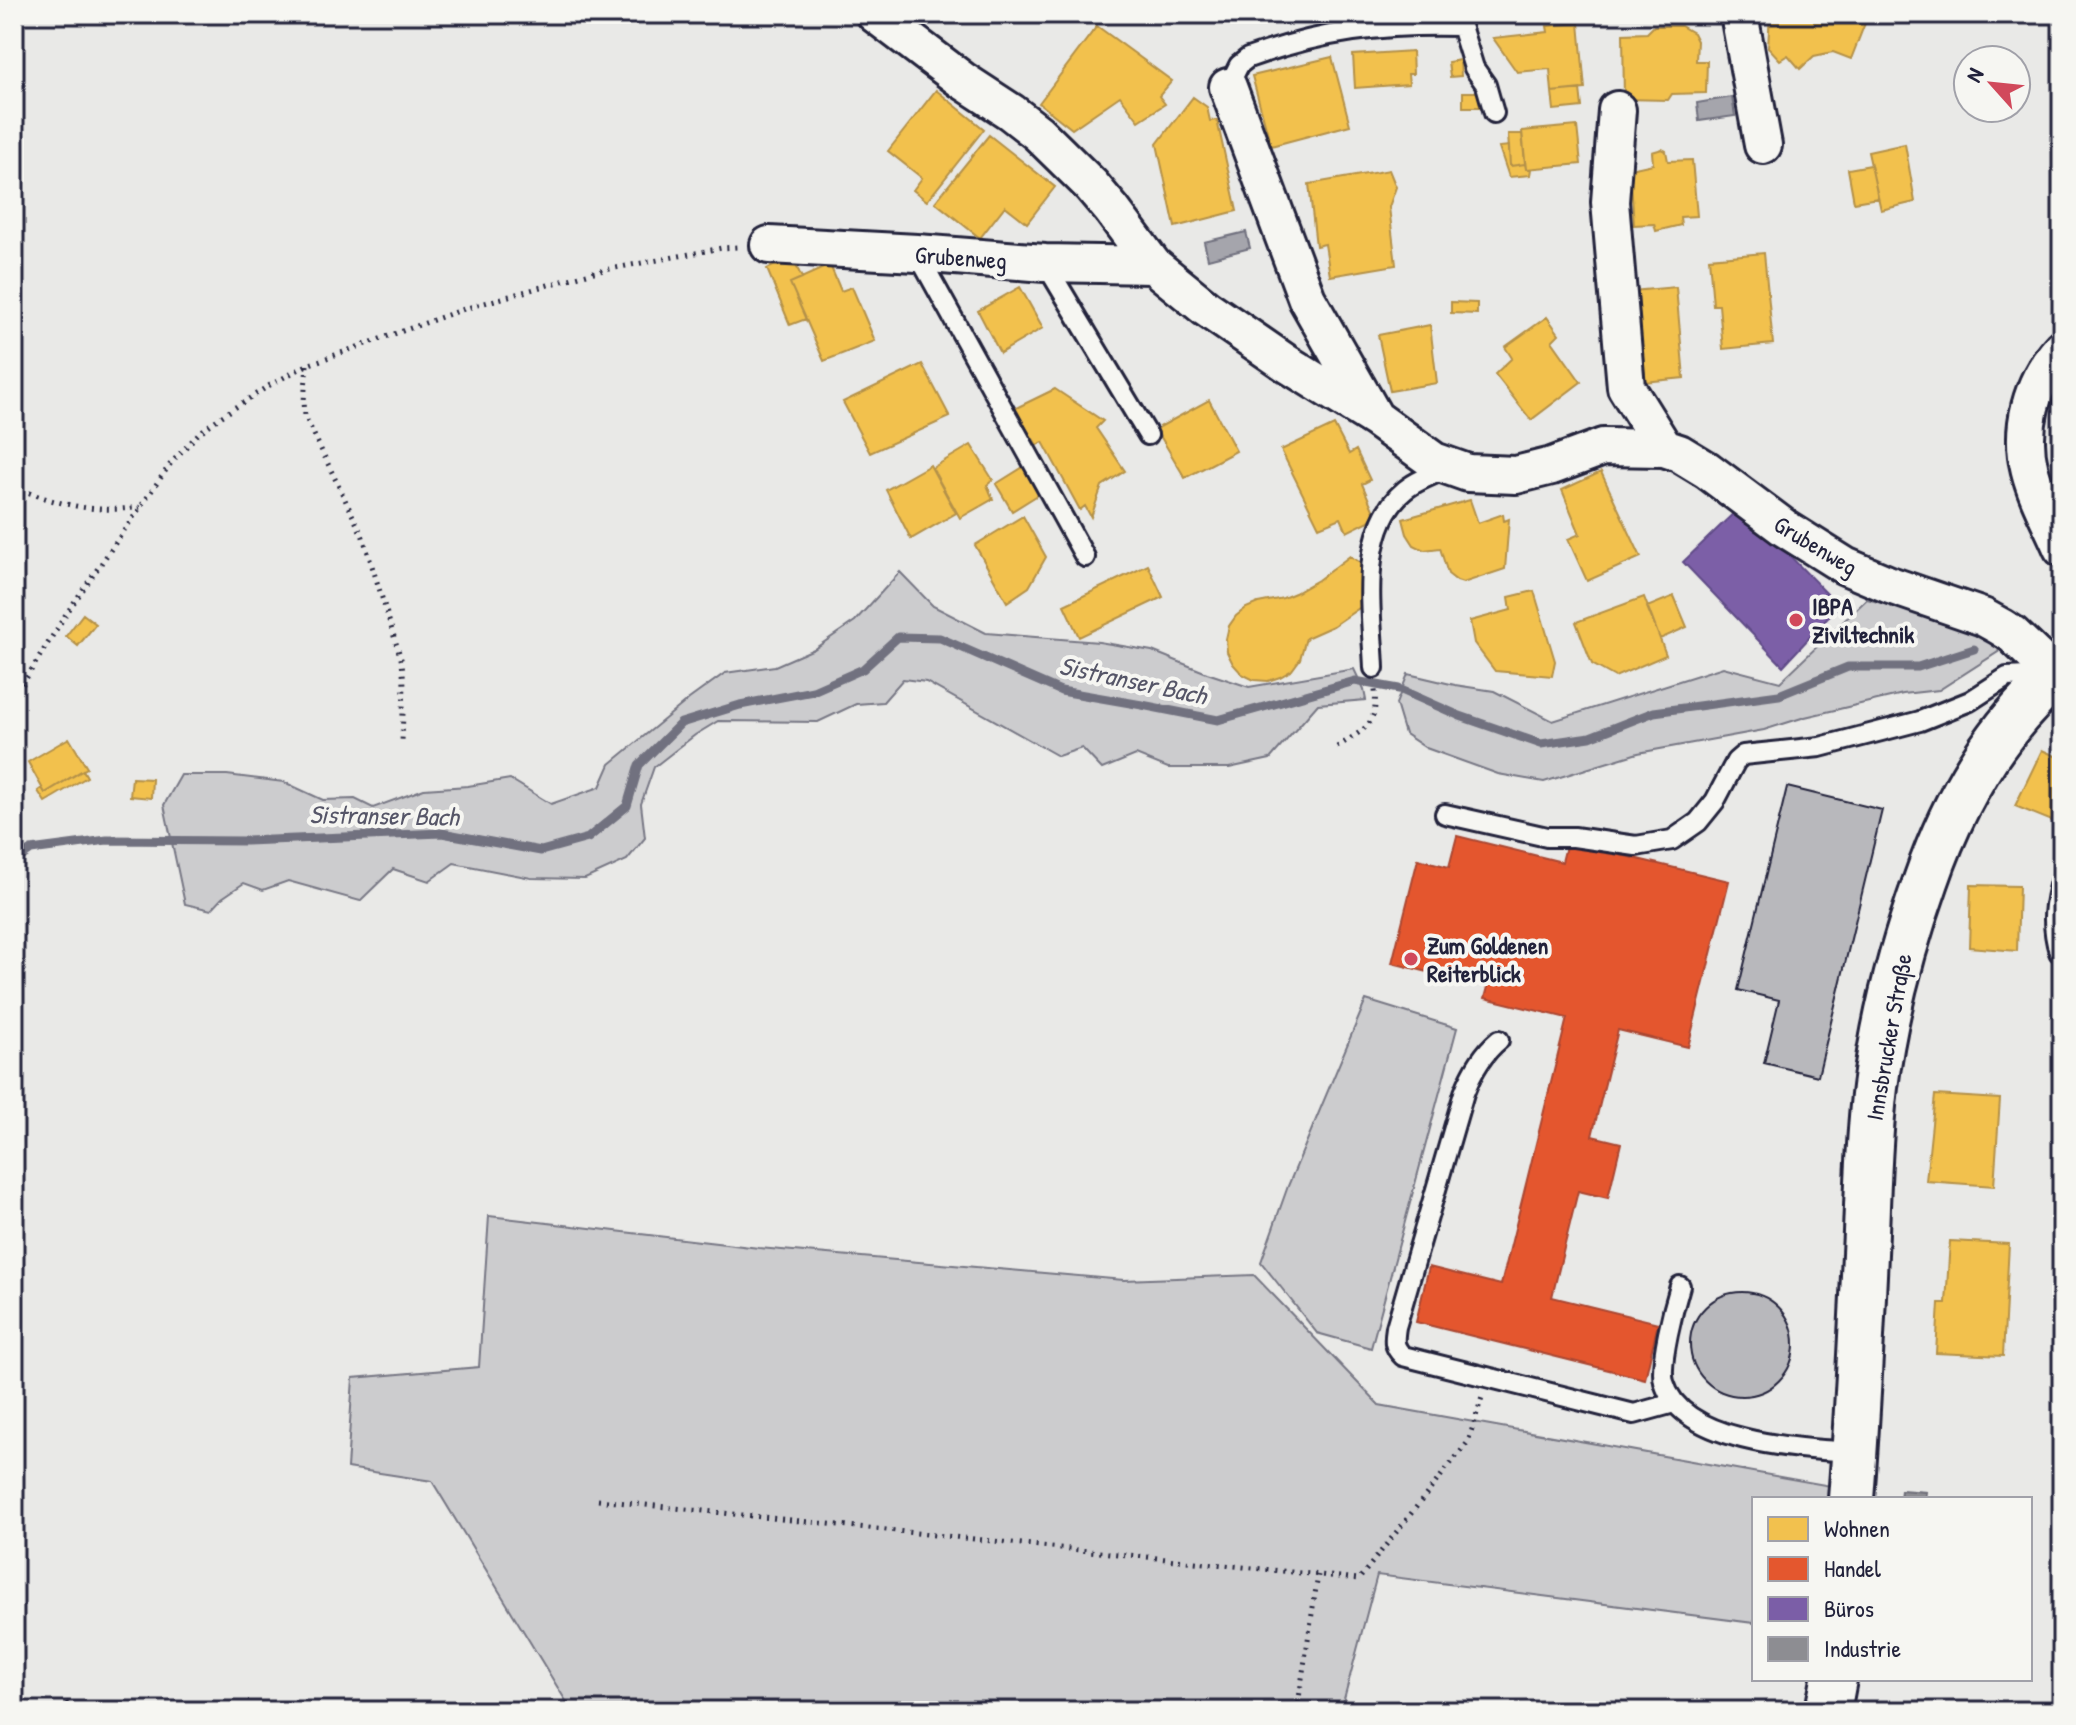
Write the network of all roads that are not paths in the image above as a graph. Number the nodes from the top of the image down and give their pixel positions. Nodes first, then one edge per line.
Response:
1 (875, 14) edge
2 (1739, 14) edge
3 (1228, 87) joint
4 (1617, 110) dead end
5 (1494, 113) dead end
6 (1763, 145) dead end
7 (769, 245) road end
8 (917, 253) junction
9 (1045, 263) junction
10 (1153, 265) junction
11 (2062, 348) edge
12 (1376, 419) junction
13 (1148, 435) dead end
14 (1664, 448) junction
15 (1450, 467) junction
16 (2062, 548) edge
17 (1085, 557) dead end
18 (1374, 668) dead end
19 (2059, 672) edge
20 (1445, 814) dead end
21 (2062, 876) edge
22 (2059, 952) dead end
23 (1499, 1040) dead end
24 (1680, 1286) dead end
25 (1674, 1403) junction
26 (1855, 1452) junction
27 (1851, 1497) edge
28 (1834, 1681) edge
29 (1828, 1711) edge

1 - 10 street, Grubenweg
2 - 6 street
3 - 5 lane
3 - 12 street, Grubenweg
4 - 14 street
7 - 8 street, Grubenweg
8 - 9 street, Grubenweg
8 - 17 lane
9 - 10 street, Grubenweg
9 - 13 lane
10 - 12 street, Grubenweg
11 - 16 street
12 - 15 street, Grubenweg
14 - 15 street, Grubenweg
14 - 19 street, Grubenweg
15 - 18 lane
19 - 20 lane
19 - 26 main road, Innsbrucker Straße
21 - 22 lane
23 - 25 lane
24 - 25 lane
25 - 26 lane
26 - 27 main road, Innsbrucker Straße
28 - 29 main road

